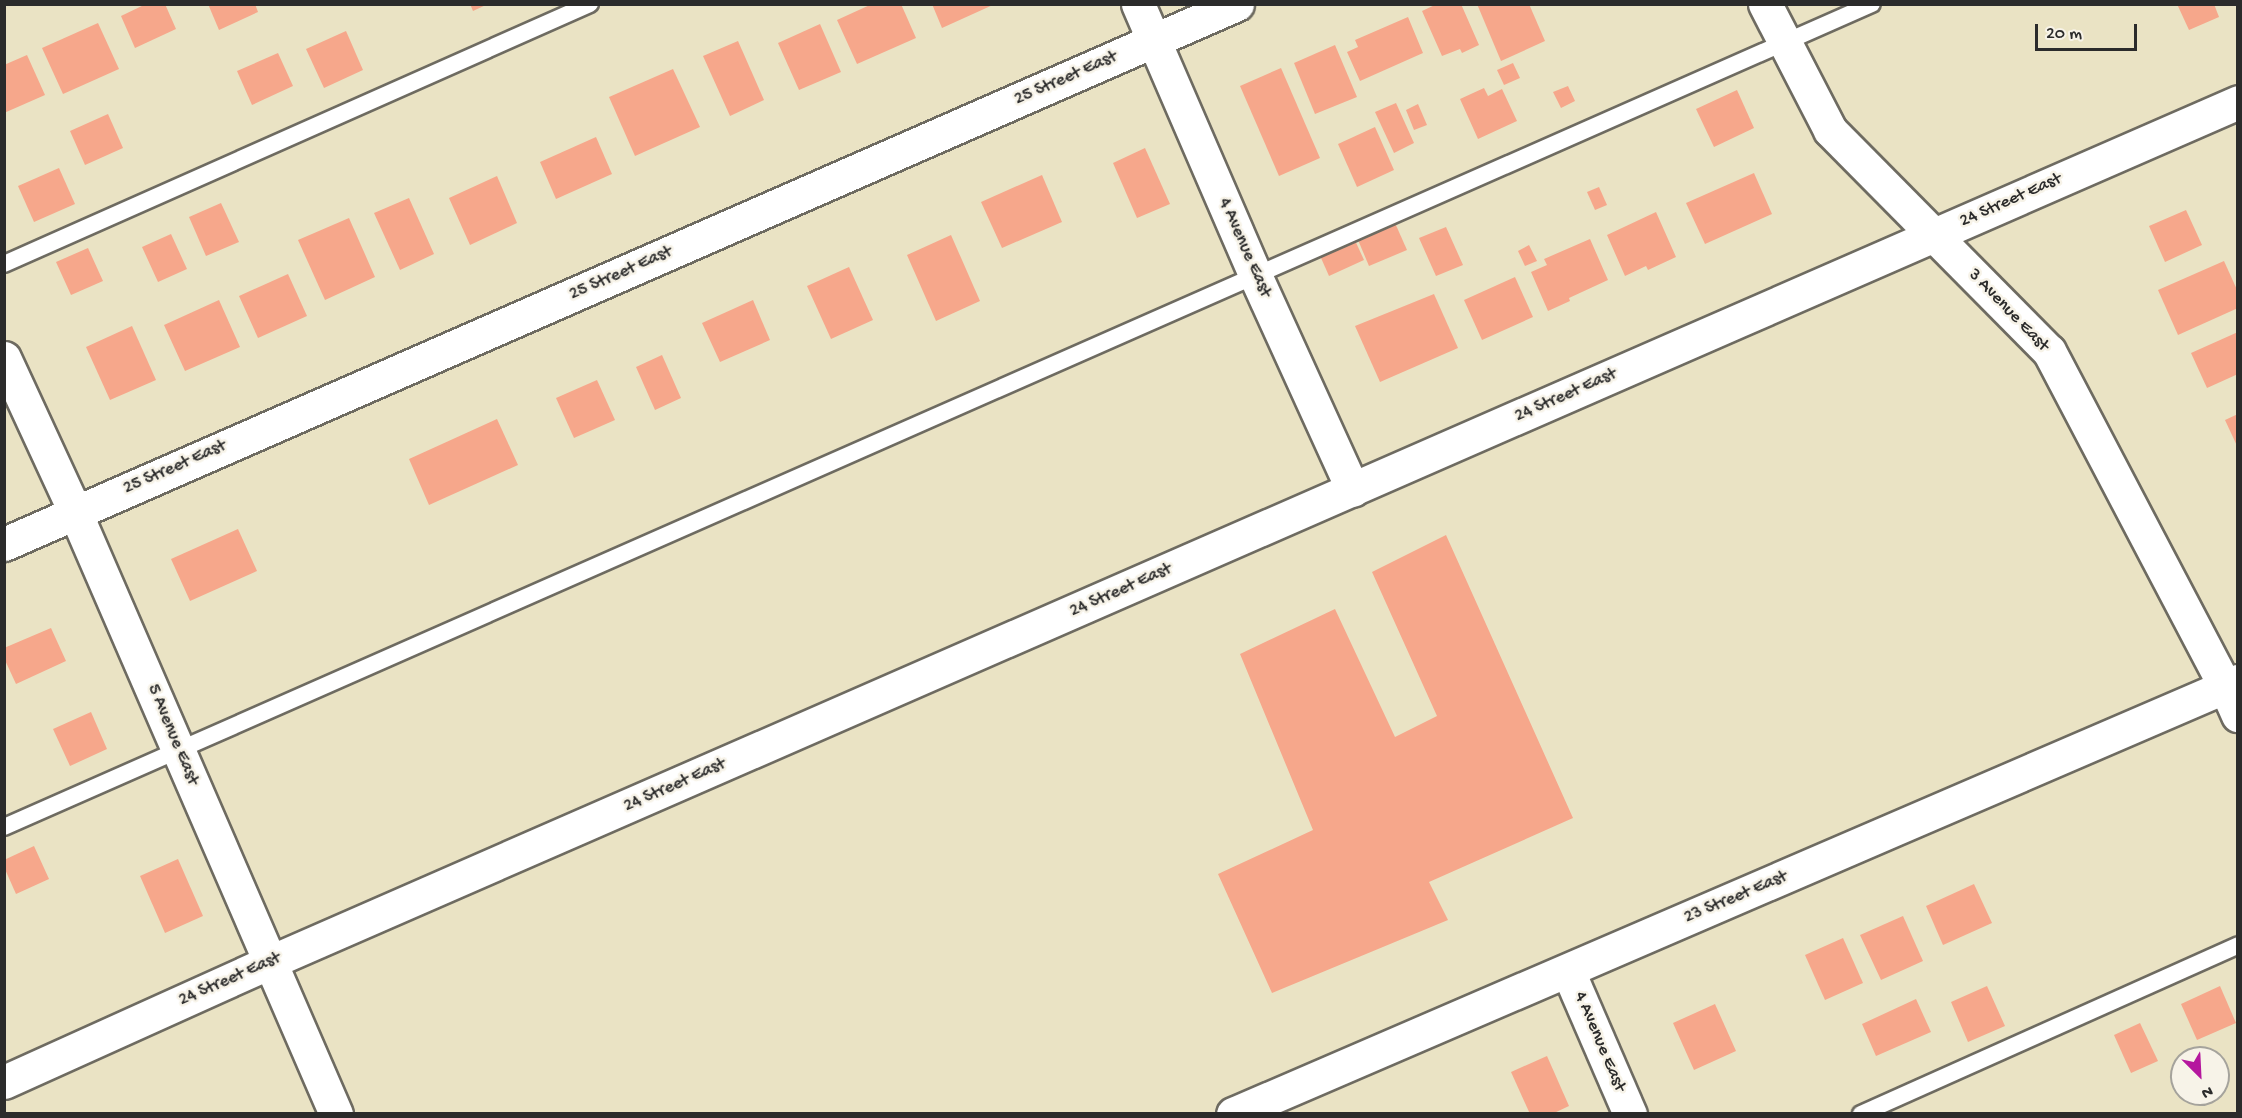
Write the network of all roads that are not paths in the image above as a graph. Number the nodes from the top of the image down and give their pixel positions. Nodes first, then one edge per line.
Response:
1 (590, 4) edge
2 (1138, 4) edge
3 (1237, 4) edge
4 (1765, 4) edge
5 (1872, 4) edge
6 (1153, 41) junction
7 (1785, 45) junction
8 (2235, 110) edge
9 (1934, 235) junction
10 (4, 264) edge
11 (1255, 275) junction
12 (4, 358) edge
13 (1353, 490) junction
14 (75, 512) junction
15 (4, 544) edge
16 (2233, 694) edge
17 (179, 751) junction
18 (4, 827) edge
19 (2238, 945) edge
20 (270, 963) junction
21 (1568, 971) junction
22 (4, 1082) edge
23 (336, 1113) edge
24 (1233, 1113) edge
25 (1630, 1113) edge
26 (1861, 1113) edge

1 - 10 lane
2 - 6 street, 4 Avenue East
3 - 6 street, 25 Street East
4 - 7 street, 3 Avenue East
5 - 7 lane
6 - 11 street, 4 Avenue East
6 - 14 street, 25 Street East
7 - 9 street, 3 Avenue East
7 - 11 lane
8 - 9 street, 24 Street East
9 - 13 street, 24 Street East
9 - 16 street, 3 Avenue East
11 - 13 street, 4 Avenue East
11 - 17 lane
12 - 14 street, 5 Avenue East
13 - 20 street, 24 Street East
14 - 15 street, 25 Street East
14 - 17 street, 5 Avenue East
16 - 21 street, 23 Street East
17 - 18 lane
17 - 20 street, 5 Avenue East
19 - 26 lane
20 - 22 street, 24 Street East
20 - 23 street, 5 Avenue East
21 - 24 street, 23 Street East
21 - 25 street, 4 Avenue East

